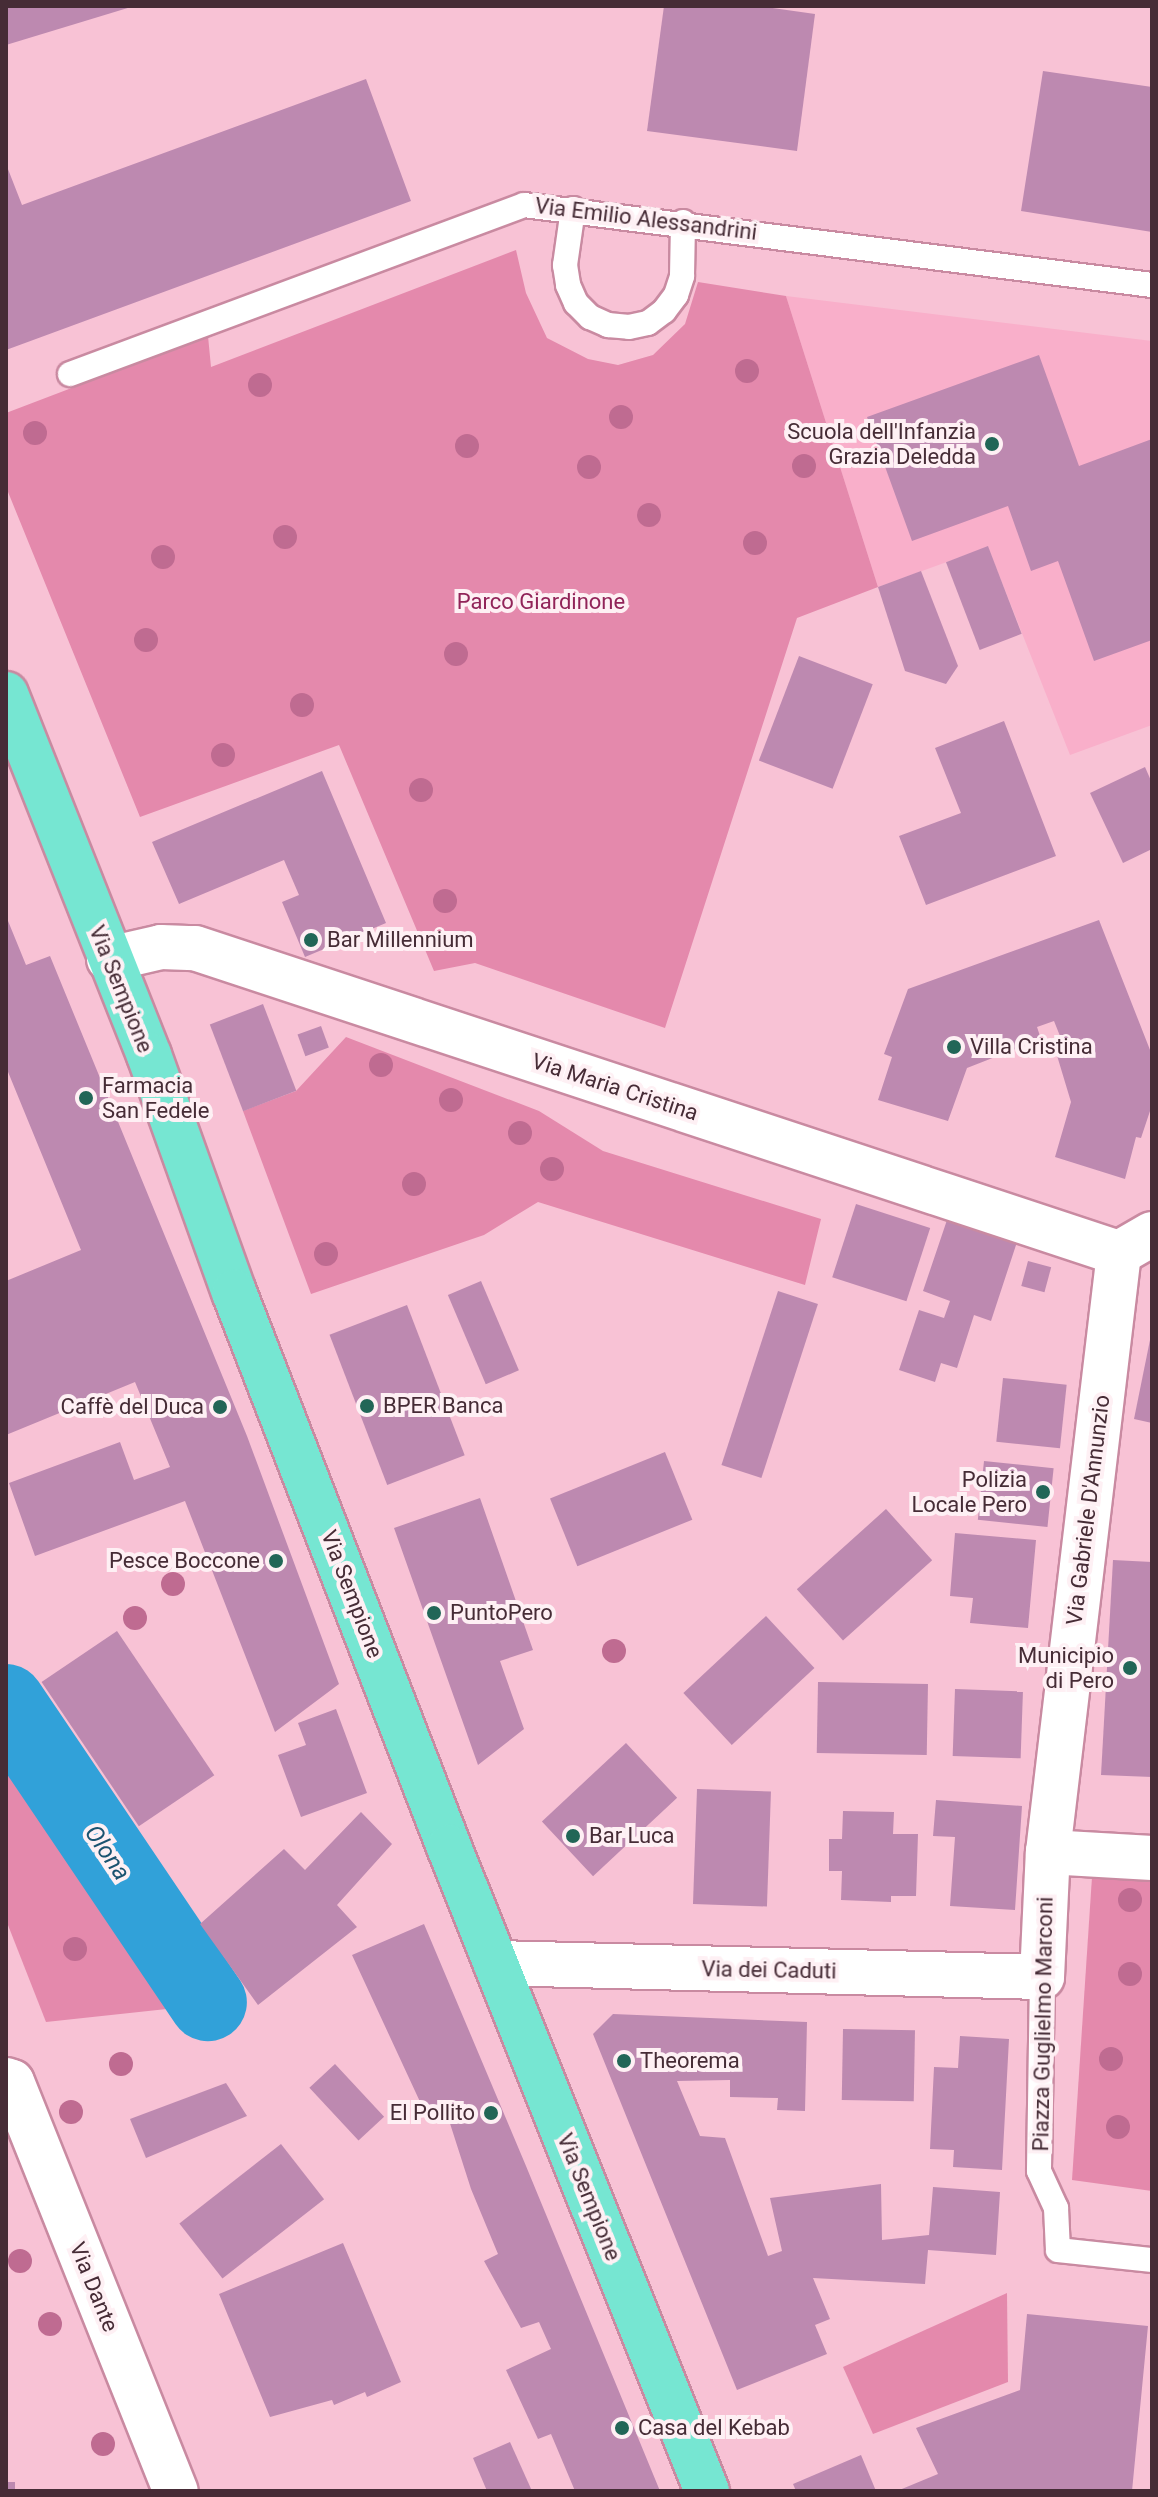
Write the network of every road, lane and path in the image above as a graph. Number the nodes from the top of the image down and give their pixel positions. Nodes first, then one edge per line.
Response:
1 (573, 209) junction
2 (683, 222) junction
3 (1152, 285) edge
4 (70, 374) dead end
5 (6, 694) edge
6 (109, 959) junction
7 (1135, 1244) edge
8 (1048, 1852) junction
9 (1152, 1858) edge
10 (496, 1963) junction
11 (1042, 1977) junction
12 (9, 2081) edge
13 (1152, 2260) edge
14 (176, 2491) edge
15 (707, 2491) edge

1 - 2 lane, Via Emilio Alessandrini
1 - 2 lane
1 - 4 lane, Via Emilio Alessandrini
2 - 3 lane, Via Emilio Alessandrini
5 - 6 main road, Via Sempione
6 - 7 street, Via Maria Cristina
6 - 10 main road, Via Sempione
7 - 8 street, Via Gabriele D'Annunzio
8 - 9 street
8 - 11 street, Piazza Guglielmo Marconi
10 - 11 street, Via dei Caduti
10 - 15 main road, Via Sempione
11 - 13 lane, Piazza Guglielmo Marconi
12 - 14 street, Via Dante

